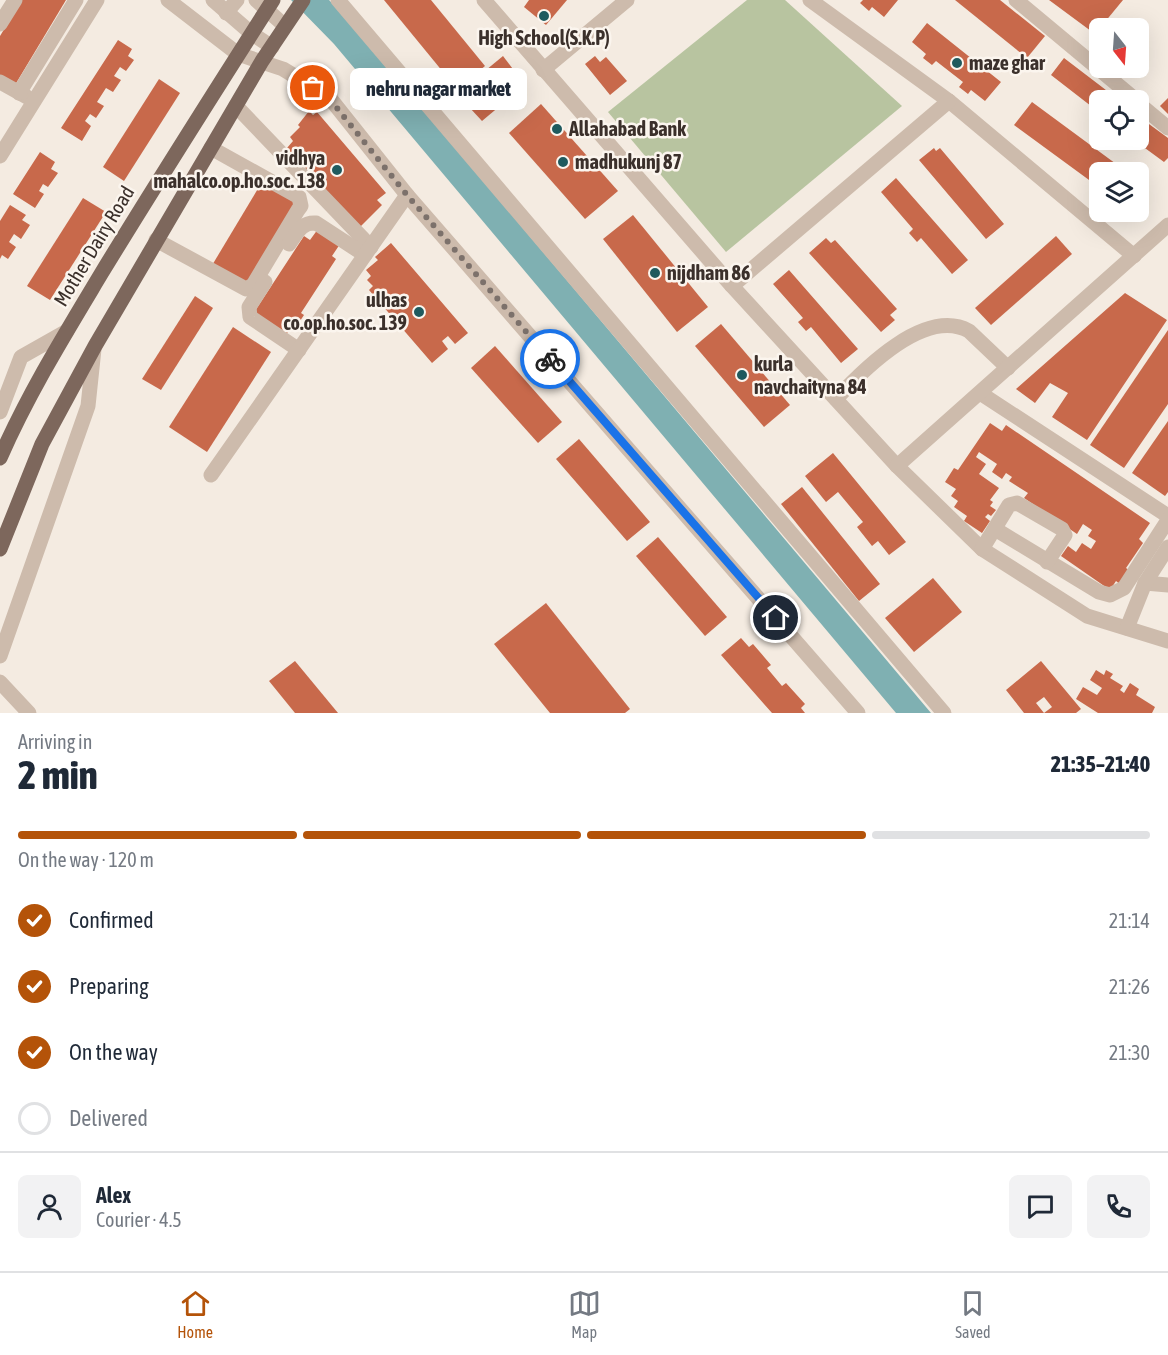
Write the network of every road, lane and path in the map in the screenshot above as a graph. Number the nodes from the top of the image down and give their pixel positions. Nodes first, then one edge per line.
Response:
1 (15, 0) edge
2 (76, 0) edge
3 (97, 0) edge
4 (168, 0) edge
5 (213, 0) edge
6 (237, 0) edge
7 (303, 0) edge
8 (338, 0) edge
9 (484, 0) edge
10 (627, 0) edge
11 (810, 0) edge
12 (1016, 0) edge
13 (265, 4) edge
14 (226, 13) junction
15 (289, 21) junction
16 (0, 24) edge
17 (61, 25) junction
18 (77, 33) junction
19 (251, 33) junction
20 (272, 47) junction
21 (238, 54) junction
22 (262, 61) junction
23 (543, 70) junction
24 (0, 82) edge
25 (1123, 90) edge
26 (19, 93) junction
27 (35, 101) junction
28 (949, 101) junction
29 (236, 106) junction
30 (1149, 112) edge
31 (1168, 128) edge
32 (211, 148) junction
33 (0, 156) edge
34 (407, 195) junction
35 (1168, 225) edge
36 (156, 240) junction
37 (368, 251) junction
38 (1134, 256) junction
39 (732, 286) junction
40 (67, 332) junction
41 (95, 346) junction
42 (299, 351) junction
43 (1008, 368) junction
44 (980, 393) junction
45 (836, 399) junction
46 (0, 412) edge
47 (0, 458) edge
48 (897, 466) junction
49 (211, 475) dead end
50 (1168, 518) edge
51 (995, 529) junction
52 (1168, 547) edge
53 (0, 549) edge
54 (982, 549) junction
55 (1047, 562) junction
56 (1145, 584) junction
57 (1168, 585) edge
58 (1127, 628) junction
59 (1168, 641) edge
60 (0, 656) edge
61 (0, 682) edge
62 (852, 711) edge
63 (28, 713) edge
64 (944, 713) edge

1 - 16 street
2 - 17 street
3 - 18 street
4 - 21 street
5 - 14 street
6 - 14 street
7 - 15 main road
8 - 64 street
9 - 23 street
10 - 23 street
11 - 28 street
12 - 25 street
13 - 15 street
13 - 19 main road, Mother Dairy Road
14 - 19 street
15 - 20 main road
17 - 18 street
17 - 26 street
18 - 27 street
19 - 20 street
19 - 21 main road, Mother Dairy Road
20 - 22 main road
21 - 22 street
21 - 40 main road, Mother Dairy Road
22 - 29 main road
22 - 34 street
23 - 39 street
24 - 26 street
26 - 27 street
27 - 33 street
28 - 38 street
28 - 39 street
29 - 32 main road
29 - 37 street
30 - 31 street
32 - 36 main road
32 - 36 street
34 - 37 street
34 - 62 street
35 - 38 street
36 - 41 main road
37 - 42 street
37 - 42 street
38 - 43 street
39 - 45 street
40 - 46 street, Mother Dairy Road
40 - 47 main road, Mother Dairy Road
41 - 53 main road
41 - 60 street
42 - 49 street
43 - 44 street
43 - 45 street
44 - 48 street
44 - 50 street
45 - 48 street
48 - 54 street
50 - 55 street
51 - 54 street
51 - 55 street
51 - 55 street
52 - 56 street
54 - 58 street
56 - 57 street
56 - 58 street
58 - 59 street
61 - 63 street

